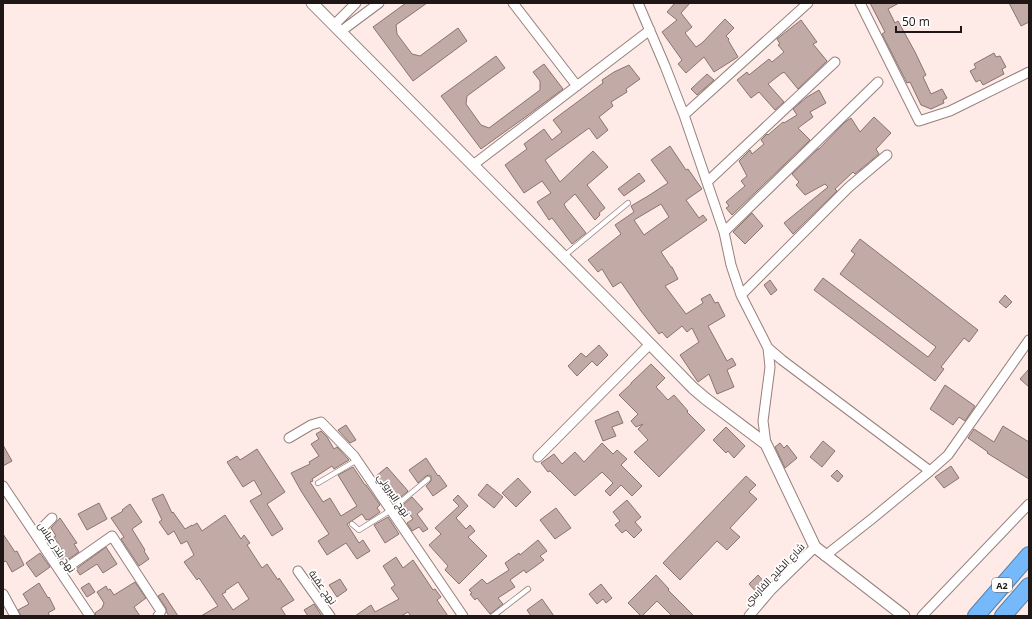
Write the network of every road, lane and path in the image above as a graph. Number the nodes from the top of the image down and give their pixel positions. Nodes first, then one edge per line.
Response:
1 (312, 3) edge
2 (356, 3) edge
3 (379, 3) edge
4 (513, 3) edge
5 (638, 3) edge
6 (808, 3) edge
7 (860, 3) edge
8 (337, 29) junction
9 (650, 30) junction
10 (835, 62) dead end
11 (1029, 72) edge
12 (878, 82) dead end
13 (577, 86) junction
14 (684, 115) junction
15 (887, 155) dead end
16 (473, 165) junction
17 (707, 182) junction
18 (628, 203) dead end
19 (724, 232) junction
20 (564, 256) junction
21 (741, 295) junction
22 (1029, 340) edge
23 (650, 344) junction
24 (768, 348) junction
25 (1026, 350) edge
26 (289, 438) dead end
27 (766, 444) junction
28 (538, 457) dead end
29 (357, 460) junction
30 (930, 471) junction
31 (428, 479) dead end
32 (318, 483) dead end
33 (4, 488) edge
34 (1029, 504) edge
35 (391, 510) junction
36 (52, 518) dead end
37 (352, 524) dead end
38 (815, 547) junction
39 (1029, 554) edge
40 (825, 556) junction
41 (65, 569) junction
42 (298, 571) dead end
43 (1029, 586) edge
44 (528, 589) dead end
45 (3, 594) edge
46 (15, 616) edge
47 (90, 616) edge
48 (98, 616) edge
49 (158, 616) edge
50 (330, 616) edge
51 (464, 616) edge
52 (493, 616) edge
53 (749, 616) edge
54 (904, 616) edge
55 (922, 616) edge
56 (976, 616) edge
57 (1003, 616) edge

1 - 8 street
2 - 8 street
3 - 8 street
4 - 13 street
5 - 9 street
6 - 14 street
7 - 11 street
8 - 16 street
9 - 13 street
9 - 14 street
10 - 17 street
12 - 19 street
13 - 16 street
14 - 17 street
15 - 21 street
16 - 20 street
17 - 19 street
18 - 20 lane
19 - 21 street
20 - 23 street
21 - 24 street
22 - 25 street
23 - 27 street
23 - 28 street
24 - 27 street
24 - 30 street
25 - 30 street
26 - 29 street, نهج البيروني
27 - 38 street
29 - 32 lane
29 - 35 street, نهج البيروني
30 - 40 street
31 - 35 lane
33 - 47 street, نهج بندر عباس
34 - 55 street
35 - 37 lane
35 - 51 street, نهج البيروني
36 - 41 street
38 - 40 street
38 - 53 street, شارع الخليج الفارسي
39 - 56 highway, A2
40 - 54 street
41 - 48 street
41 - 49 street
42 - 50 street, نهج عقبة
43 - 57 highway, A2
44 - 52 lane
45 - 46 street

